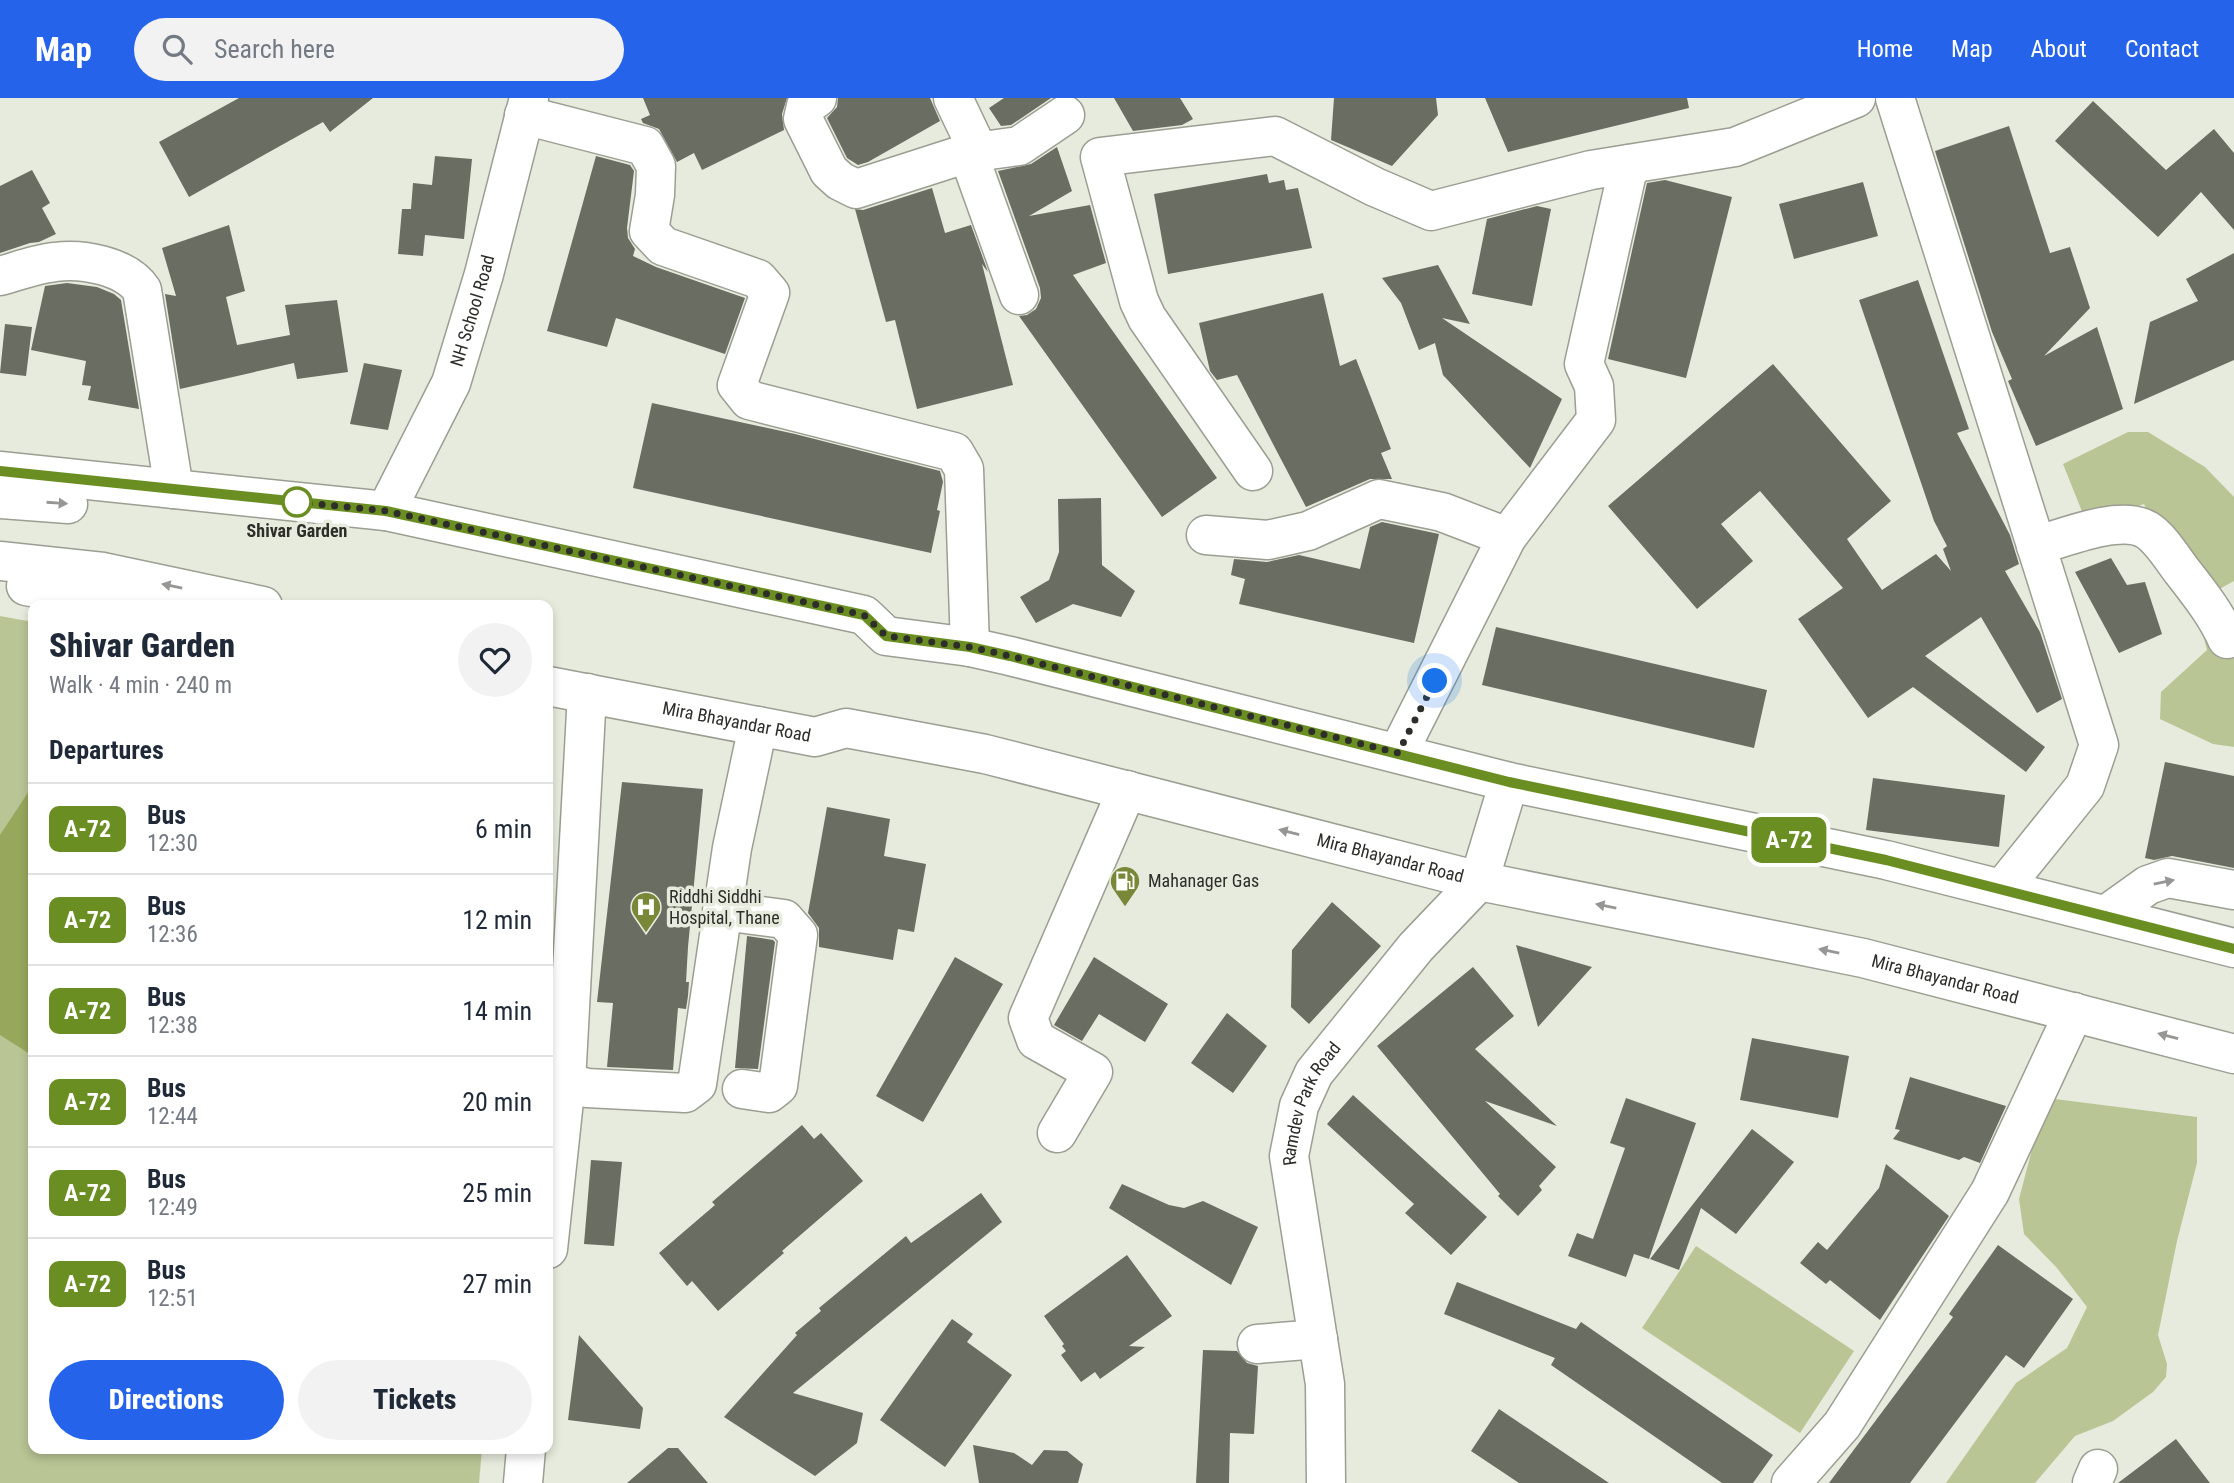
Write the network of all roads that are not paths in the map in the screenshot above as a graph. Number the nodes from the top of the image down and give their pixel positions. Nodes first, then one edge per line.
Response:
1 (817, 98) edge
2 (953, 98) edge
3 (1856, 98) edge
4 (1895, 98) edge
5 (526, 106) edge
6 (1065, 115) dead end
7 (968, 153) junction
8 (1629, 164) junction
9 (0, 276) edge
10 (1019, 295) dead end
11 (0, 471) edge
12 (1253, 471) dead end
13 (174, 489) junction
14 (0, 499) edge
15 (386, 511) junction
16 (1206, 535) dead end
17 (1507, 537) junction
18 (2036, 546) junction
19 (0, 561) edge
20 (0, 581) edge
21 (97, 600) edge
22 (235, 600) edge
23 (886, 636) junction
24 (2227, 639) dead end
25 (970, 647) junction
26 (553, 667) edge
27 (553, 687) edge
28 (587, 693) junction
29 (758, 726) junction
30 (846, 728) junction
31 (1398, 753) junction
32 (1509, 782) junction
33 (1127, 790) junction
34 (1479, 881) junction
35 (2002, 889) junction
36 (2234, 890) edge
37 (723, 911) junction
38 (2106, 915) junction
39 (2234, 948) edge
40 (2074, 1012) junction
41 (2234, 1054) edge
42 (566, 1082) junction
43 (742, 1089) dead end
44 (1056, 1133) dead end
45 (553, 1203) edge
46 (1318, 1339) junction
47 (1257, 1345) dead end
48 (526, 1454) edge
49 (523, 1483) edge
50 (1326, 1483) edge
51 (1791, 1483) edge

1 - 7 street
2 - 7 street
3 - 8 street
4 - 18 street
5 - 15 street, NH School Road
5 - 25 street
6 - 7 street
7 - 10 street
8 - 12 street
8 - 17 street
9 - 13 street
11 - 13 street
13 - 15 street
14 -> 23 street
15 - 23 street
16 - 17 street
17 - 31 street
18 - 24 street
18 - 35 street
22 -> 19 street
20 - 21 street
23 - 25 street
25 - 31 street
26 - 30 street
27 - 28 street, Mira Bhayandar Road
28 - 29 street, Mira Bhayandar Road
28 - 42 street
29 - 30 street, Mira Bhayandar Road
29 - 37 street
30 - 33 street, Mira Bhayandar Road
31 - 32 street
32 - 34 street, Ramdev Park Road
32 - 35 street
34 -> 33 street, Mira Bhayandar Road
33 - 44 street
40 -> 34 street, Mira Bhayandar Road
34 - 46 street, Ramdev Park Road
35 - 38 street
38 -> 36 street
37 - 42 street
37 - 43 street
38 - 39 street
41 -> 40 street, Mira Bhayandar Road
40 - 51 street
42 - 45 street
46 - 47 street
46 - 50 street, Ramdev Park Road
48 - 49 street

